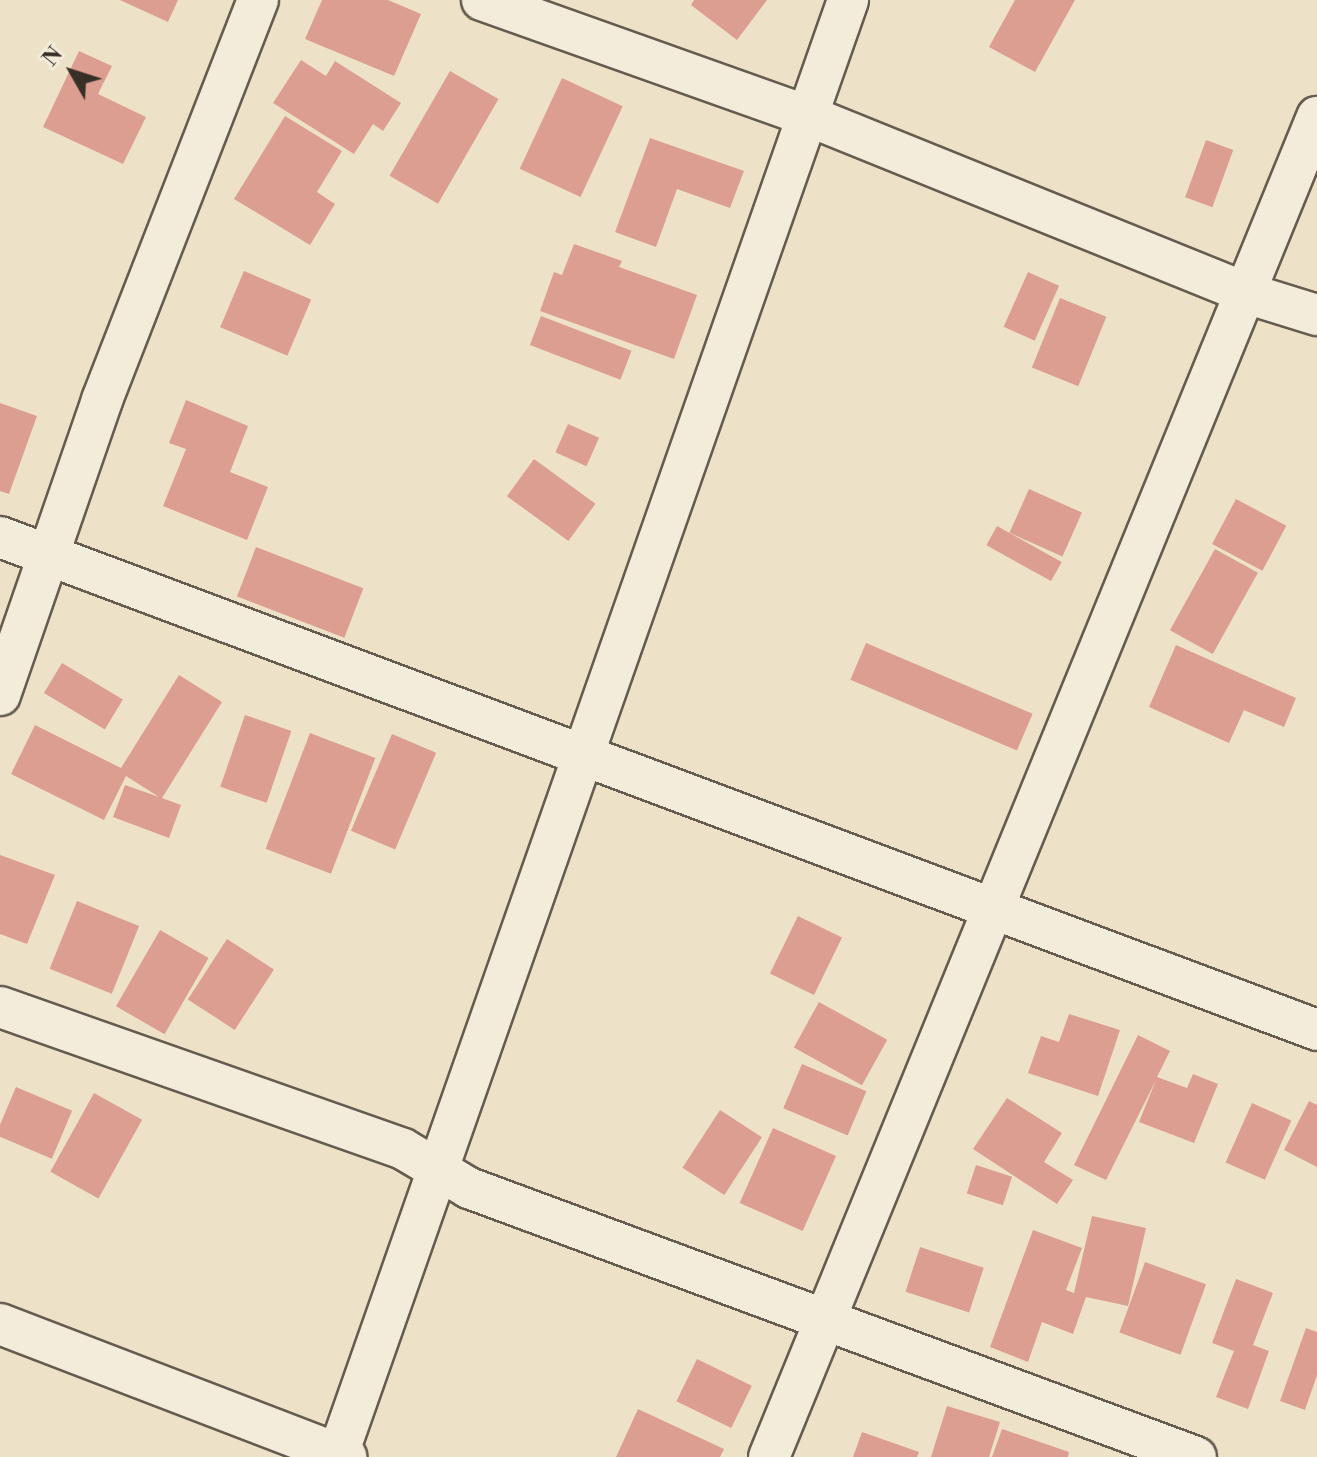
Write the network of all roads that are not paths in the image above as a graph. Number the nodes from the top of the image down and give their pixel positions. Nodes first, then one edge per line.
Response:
1 (258, 0) edge
2 (482, 0) edge
3 (848, 0) edge
4 (811, 117) junction
5 (1317, 117) edge
6 (1246, 293) junction
7 (1317, 315) edge
8 (0, 537) edge
9 (48, 555) junction
10 (0, 695) edge
11 (585, 757) junction
12 (995, 910) junction
13 (0, 1007) edge
14 (1317, 1030) edge
15 (438, 1170) junction
16 (825, 1323) junction
17 (0, 1324) edge
18 (340, 1456) edge
19 (769, 1457) edge
20 (1196, 1457) edge

1 - 9 street
2 - 4 street
3 - 4 street
4 - 6 street
4 - 11 street
5 - 6 street
6 - 7 street
6 - 12 street
8 - 9 street
9 - 10 street
9 - 11 street
11 - 12 street
11 - 15 street
12 - 14 street
12 - 16 street
13 - 15 street
15 - 16 street
15 - 18 street
16 - 19 street
16 - 20 street
17 - 18 street

